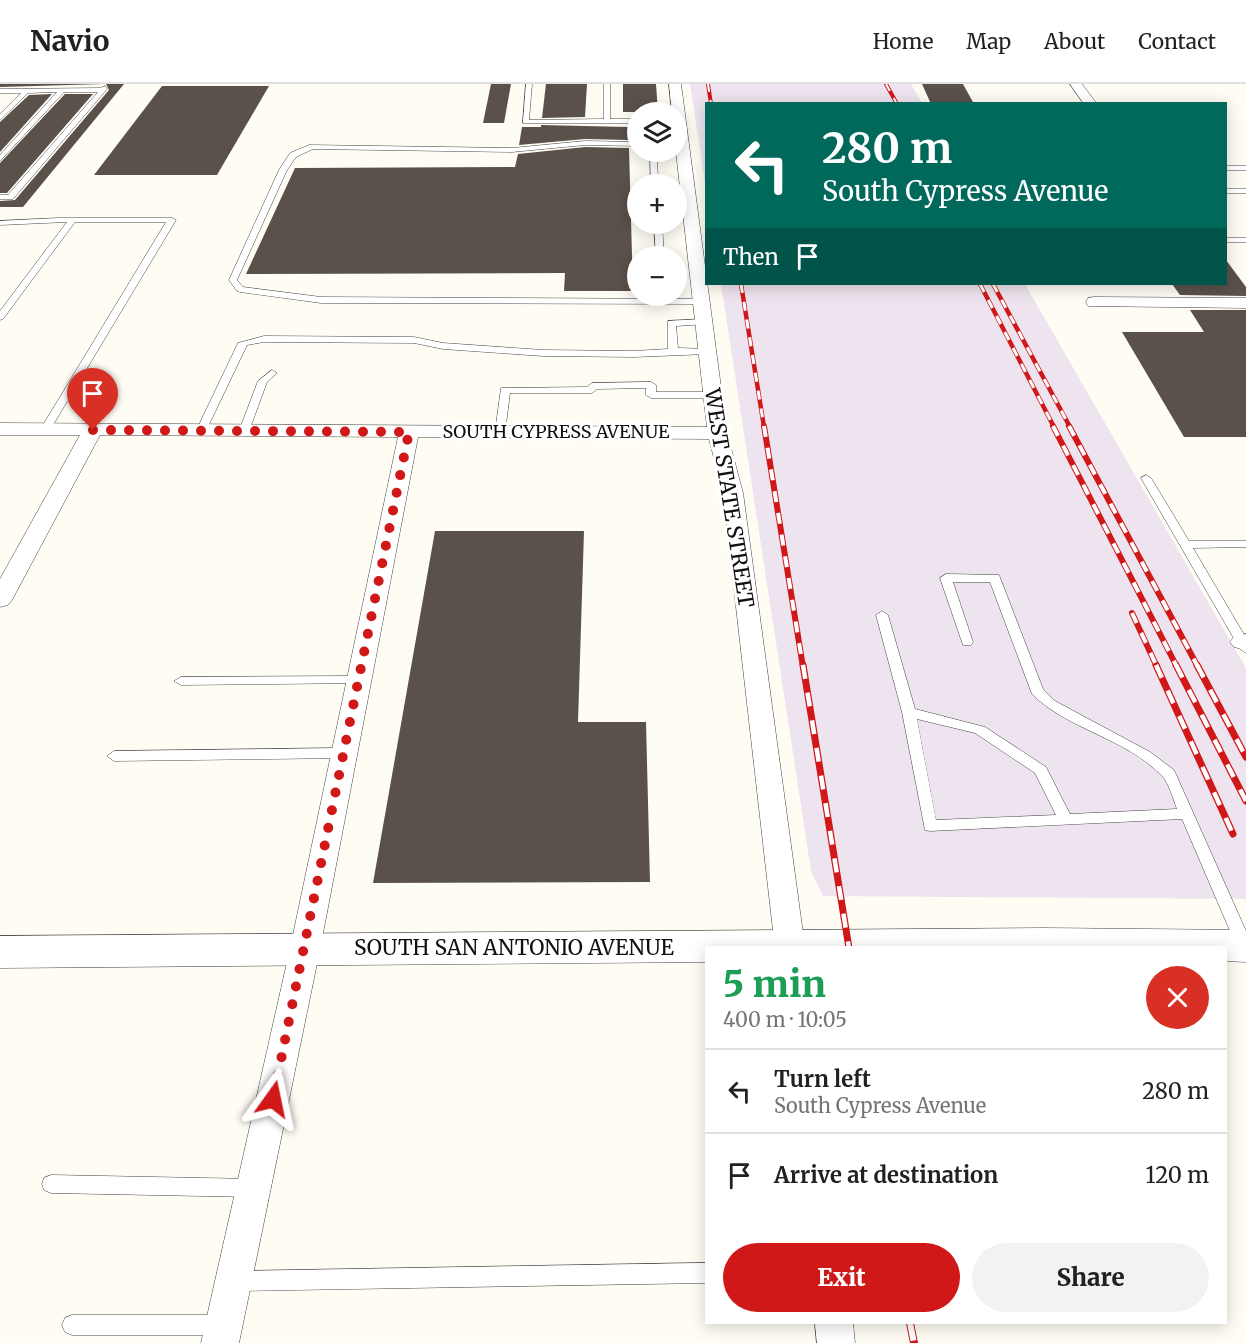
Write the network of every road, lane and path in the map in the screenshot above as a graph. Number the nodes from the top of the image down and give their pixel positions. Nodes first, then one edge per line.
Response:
1 (530, 84) edge
2 (607, 84) edge
3 (675, 84) edge
4 (1076, 84) edge
5 (27, 90) junction
6 (63, 90) junction
7 (0, 91) edge
8 (676, 102) edge
9 (1090, 102) edge
10 (0, 118) edge
11 (607, 122) junction
12 (627, 122) edge
13 (627, 144) edge
14 (0, 159) edge
15 (1227, 168) edge
16 (1246, 168) edge
17 (1227, 191) edge
18 (1246, 191) edge
19 (0, 197) edge
20 (73, 220) junction
21 (0, 223) edge
22 (687, 234) edge
23 (1227, 240) edge
24 (1246, 240) edge
25 (627, 299) edge
26 (1094, 302) dead end
27 (1246, 303) edge
28 (684, 306) edge
29 (702, 312) junction
30 (0, 317) edge
31 (673, 351) junction
32 (707, 351) junction
33 (272, 373) dead end
34 (712, 395) junction
35 (0, 429) edge
36 (45, 430) junction
37 (93, 430) junction
38 (201, 431) junction
39 (244, 431) junction
40 (409, 432) junction
41 (500, 432) junction
42 (717, 433) junction
43 (1146, 478) dead end
44 (1246, 544) edge
45 (1185, 545) junction
46 (0, 600) edge
47 (882, 615) dead end
48 (967, 642) dead end
49 (1245, 644) edge
50 (359, 680) junction
51 (181, 681) dead end
52 (909, 712) junction
53 (344, 753) junction
54 (114, 756) dead end
55 (1186, 814) junction
56 (1065, 819) junction
57 (789, 946) edge
58 (916, 946) edge
59 (1246, 946) edge
60 (705, 948) edge
61 (305, 949) junction
62 (0, 952) edge
63 (51, 1184) dead end
64 (254, 1188) junction
65 (705, 1273) edge
66 (233, 1281) junction
67 (834, 1324) edge
68 (72, 1326) dead end
69 (222, 1334) edge
70 (836, 1343) edge

1 - 11 lane
2 - 11 lane
3 - 8 street, WEST STATE STREET
4 - 9 street
5 - 6 lane
5 - 7 lane
5 - 10 lane
6 - 14 lane
6 - 19 lane
11 - 12 lane
13 - 25 lane
15 - 16 lane
17 - 18 lane
20 - 21 lane
20 - 30 lane
20 - 36 lane
22 - 29 street, WEST STATE STREET
23 - 24 lane
26 - 27 street
28 - 29 lane
29 - 31 lane
29 - 32 street, WEST STATE STREET
31 - 32 lane
31 - 38 lane
32 - 34 street, WEST STATE STREET
33 - 39 lane
34 - 41 lane
34 - 42 street, WEST STATE STREET
35 - 36 street, SOUTH CYPRESS AVENUE
36 - 37 street, SOUTH CYPRESS AVENUE
37 - 38 street, SOUTH CYPRESS AVENUE
37 - 46 street
38 - 39 street, SOUTH CYPRESS AVENUE
39 - 40 street, SOUTH CYPRESS AVENUE
40 - 41 street, SOUTH CYPRESS AVENUE
40 - 50 street
41 - 42 street, SOUTH CYPRESS AVENUE
42 - 57 street, WEST STATE STREET
43 - 45 lane
44 - 45 lane
45 - 49 lane
47 - 52 lane
48 - 55 lane
50 - 51 lane
50 - 53 street
52 - 56 lane
52 - 56 lane
53 - 54 lane
53 - 61 street
55 - 56 lane
55 - 59 lane
58 - 59 street, SOUTH SAN ANTONIO AVENUE
60 - 61 street, SOUTH SAN ANTONIO AVENUE
61 - 62 street, SOUTH SAN ANTONIO AVENUE
61 - 64 street
63 - 64 lane
64 - 66 street
65 - 66 lane
66 - 69 street
67 - 70 street
68 - 69 lane

